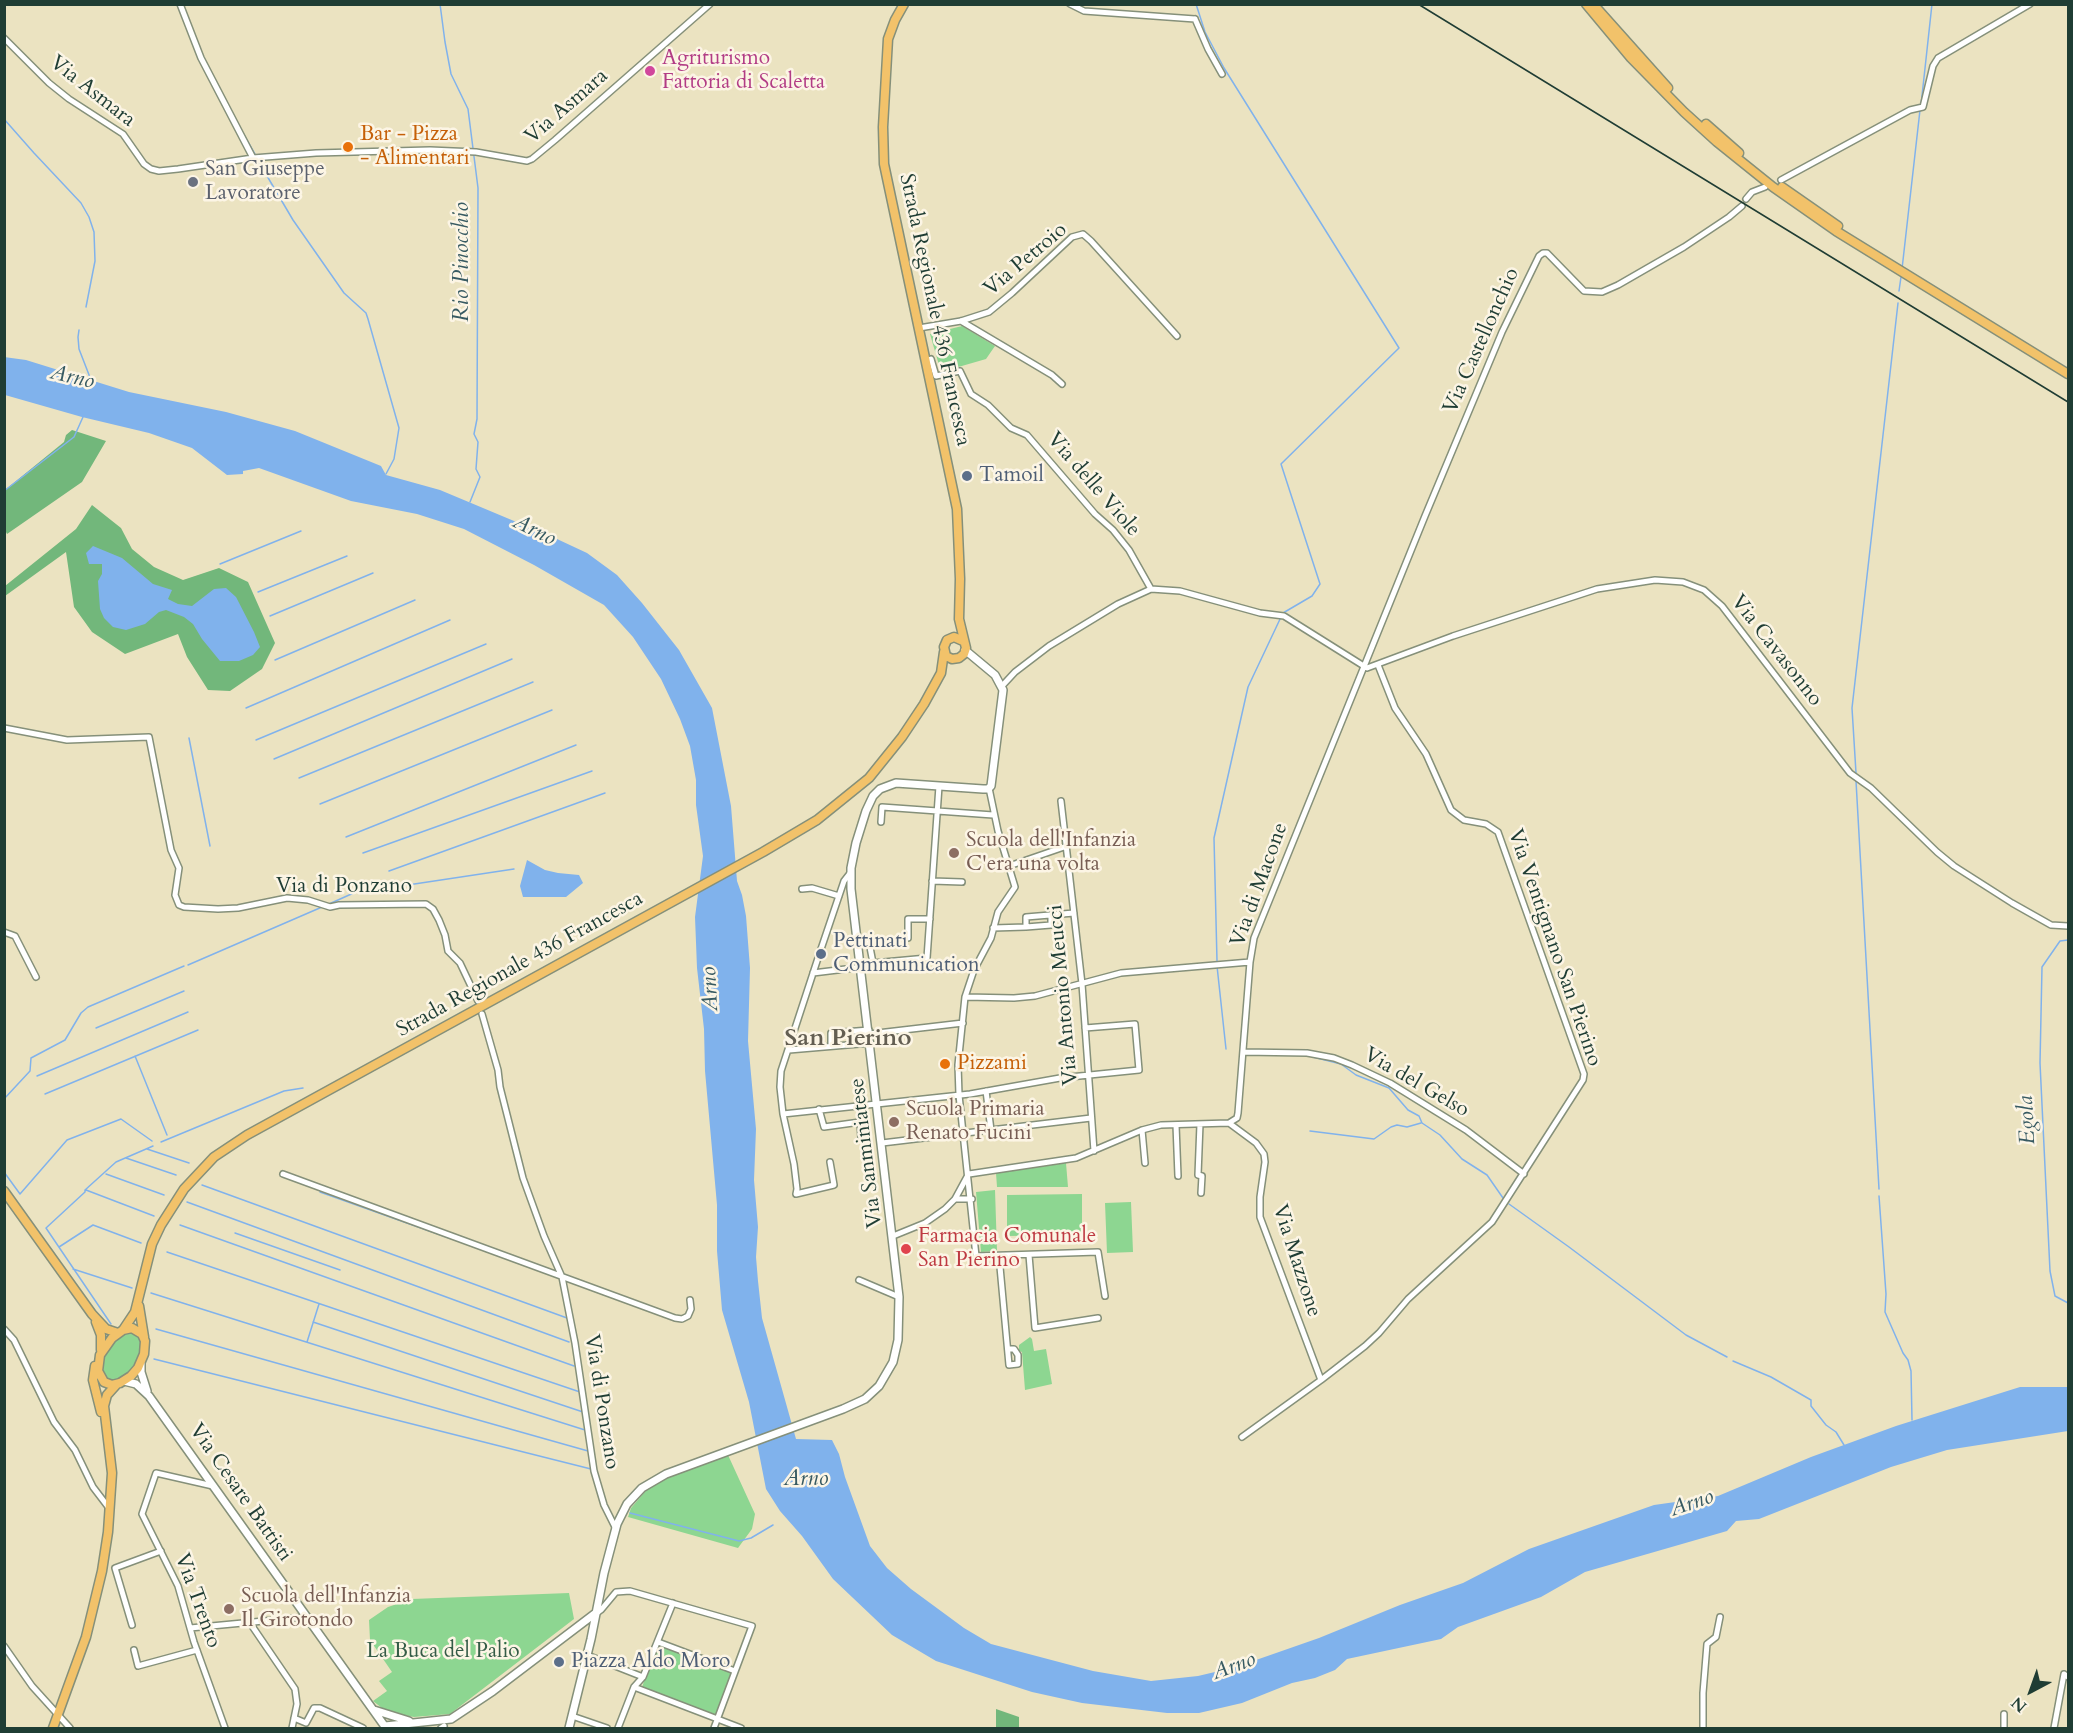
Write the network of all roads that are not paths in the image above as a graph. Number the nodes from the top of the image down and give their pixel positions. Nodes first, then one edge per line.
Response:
1 (180, 4) edge
2 (710, 4) edge
3 (1070, 4) edge
4 (1586, 4) edge
5 (1593, 4) edge
6 (2030, 4) edge
7 (902, 7) edge
8 (4, 38) edge
9 (1222, 74) dead end
10 (256, 158) junction
11 (1780, 180) dead end
12 (1766, 187) dead end
13 (1746, 199) dead end
14 (1742, 206) dead end
15 (1869, 248) junction
16 (1926, 284) junction
17 (961, 321) junction
18 (919, 328) junction
19 (1177, 336) dead end
20 (926, 361) junction
21 (2068, 368) edge
22 (2068, 374) edge
23 (1062, 384) dead end
24 (1150, 589) junction
25 (958, 619) junction
26 (949, 639) junction
27 (964, 646) junction
28 (944, 652) junction
29 (958, 659) junction
30 (980, 664) junction
31 (1378, 664) junction
32 (1364, 666) junction
33 (941, 673) junction
34 (1002, 686) junction
35 (4, 728) edge
36 (939, 786) junction
37 (989, 788) junction
38 (1061, 801) dead end
39 (938, 810) junction
40 (993, 814) junction
41 (881, 822) dead end
42 (1066, 846) junction
43 (1008, 866) junction
44 (851, 872) junction
45 (932, 880) junction
46 (962, 882) dead end
47 (802, 889) dead end
48 (839, 896) junction
49 (1074, 913) junction
50 (1052, 915) junction
51 (930, 919) junction
52 (2068, 926) edge
53 (1026, 927) junction
54 (993, 928) junction
55 (4, 932) edge
56 (908, 938) dead end
57 (869, 942) dead end
58 (927, 958) junction
59 (934, 958) dead end
60 (1250, 962) junction
61 (862, 967) junction
62 (813, 973) junction
63 (36, 977) dead end
64 (1082, 984) junction
65 (965, 997) junction
66 (478, 1001) dead end
67 (482, 1014) dead end
68 (963, 1023) junction
69 (1085, 1028) junction
70 (869, 1032) junction
71 (870, 1043) junction
72 (831, 1046) junction
73 (789, 1050) junction
74 (1244, 1052) junction
75 (1088, 1075) junction
76 (986, 1091) junction
77 (960, 1095) junction
78 (877, 1103) junction
79 (819, 1109) junction
80 (783, 1114) junction
81 (1091, 1118) junction
82 (1200, 1124) junction
83 (1229, 1124) junction
84 (1176, 1125) junction
85 (991, 1130) junction
86 (1143, 1130) junction
87 (963, 1133) junction
88 (861, 1138) dead end
89 (882, 1143) junction
90 (1094, 1151) junction
91 (830, 1162) dead end
92 (1145, 1163) dead end
93 (283, 1174) dead end
94 (969, 1174) junction
95 (1524, 1174) junction
96 (1178, 1176) dead end
97 (4, 1191) edge
98 (1201, 1193) dead end
99 (955, 1199) junction
100 (972, 1199) junction
101 (893, 1236) junction
102 (1029, 1255) junction
103 (999, 1256) junction
104 (562, 1277) junction
105 (859, 1280) dead end
106 (1105, 1296) dead end
107 (899, 1297) junction
108 (139, 1299) junction
109 (690, 1300) dead end
110 (92, 1314) junction
111 (1098, 1318) dead end
112 (4, 1329) edge
113 (120, 1332) junction
114 (144, 1337) junction
115 (1008, 1350) dead end
116 (100, 1356) junction
117 (142, 1360) junction
118 (1321, 1380) junction
119 (120, 1383) junction
120 (149, 1396) junction
121 (106, 1427) junction
122 (1242, 1437) dead end
123 (213, 1486) junction
124 (110, 1508) junction
125 (616, 1529) junction
126 (161, 1551) junction
127 (673, 1603) junction
128 (597, 1612) junction
129 (306, 1617) junction
130 (1720, 1617) dead end
131 (250, 1623) junction
132 (132, 1625) dead end
133 (190, 1628) junction
134 (658, 1642) junction
135 (4, 1646) edge
136 (134, 1650) dead end
137 (196, 1650) junction
138 (587, 1655) junction
139 (599, 1661) junction
140 (584, 1665) junction
141 (735, 1671) junction
142 (643, 1677) junction
143 (2068, 1677) edge
144 (634, 1687) junction
145 (371, 1708) junction
146 (2004, 1714) dead end
147 (58, 1716) junction
148 (572, 1716) junction
149 (294, 1718) junction
150 (717, 1719) junction
151 (415, 1722) junction
152 (385, 1727) edge
153 (53, 1728) edge
154 (70, 1728) edge
155 (225, 1728) edge
156 (292, 1728) edge
157 (363, 1728) edge
158 (569, 1728) edge
159 (607, 1728) edge
160 (618, 1728) edge
161 (714, 1728) edge
162 (741, 1728) edge
163 (1703, 1728) edge
164 (2004, 1728) edge
165 (2054, 1728) edge

1 - 10 street
2 - 10 street, Via Asmara
3 - 9 street
4 - 15 main road
5 - 15 main road
6 - 11 street
7 - 18 main road, Strada Regionale 436 Francesca
8 - 10 street, Via Asmara
12 - 13 street
14 - 32 street, Via Castellonchio
15 - 16 main road
16 - 21 main road
16 - 22 main road
17 - 18 street, Via Petroio
17 - 19 street, Via Petroio
17 - 23 street
18 - 20 main road, Strada Regionale 436 Francesca
20 - 24 street, Via delle Viole
20 - 25 main road, Strada Regionale 436 Francesca
24 - 32 street
24 - 34 street
25 - 26 main road, Strada Regionale 436 Francesca
25 - 27 main road, Strada Regionale 436 Francesca
26 - 27 main road
26 - 28 main road, Strada Regionale 436 Francesca
27 - 29 main road, Strada Regionale 436 Francesca
27 - 30 street
28 - 29 main road
28 - 33 main road, Strada Regionale 436 Francesca
29 - 30 street
29 - 33 main road, Strada Regionale 436 Francesca
30 - 34 street
31 - 32 street, Via Cavasonno
31 - 52 street, Via Cavasonno
31 - 95 street, Via Ventignano San Pierino
32 - 60 street, Via di Macone
33 - 108 main road, Strada Regionale 436 Francesca
34 - 37 street
35 - 66 street, Via di Ponzano
36 - 37 street
36 - 39 street
36 - 44 street, Via Sanminiatese
37 - 40 street
38 - 42 street, Via Antonio Meucci
39 - 40 street
39 - 41 street
39 - 45 street
40 - 43 street
42 - 43 street
42 - 49 street, Via Antonio Meucci
43 - 54 street
44 - 48 street
44 - 61 street, Via Sanminiatese
45 - 46 street
45 - 51 street
47 - 48 street
48 - 62 street
49 - 50 street
49 - 64 street, Via Antonio Meucci
50 - 53 street
50 - 53 street
51 - 56 street
51 - 58 street
53 - 54 street
54 - 65 street
55 - 63 street
57 - 58 street
58 - 59 street
60 - 64 street
60 - 74 street, Via di Macone
61 - 62 street
61 - 70 street, Via Sanminiatese
62 - 73 street
64 - 65 street
64 - 69 street, Via Antonio Meucci
65 - 68 street
67 - 104 street, Via di Ponzano
68 - 70 street
68 - 77 street
69 - 75 street, Via Antonio Meucci
69 - 75 street
70 - 71 street, Via Sanminiatese
70 - 72 street
71 - 72 street
71 - 78 street, Via Sanminiatese
72 - 73 street
73 - 80 street
74 - 83 street, Via di Macone
74 - 95 street, Via del Gelso
75 - 76 street
75 - 81 street, Via Antonio Meucci
76 - 77 street
76 - 85 street
77 - 78 street
77 - 87 street
78 - 79 street
78 - 89 street, Via Sanminiatese
79 - 80 street
79 - 88 street
80 - 91 street
81 - 85 street
81 - 90 street, Via Antonio Meucci
82 - 83 street
82 - 84 street
82 - 98 street
83 - 118 street, Via Mazzone
84 - 86 street
84 - 96 street
85 - 87 street
86 - 90 street
86 - 92 street
87 - 89 street
87 - 94 street
89 - 101 street, Via Sanminiatese
90 - 94 street
93 - 104 street
94 - 99 street
94 - 100 street
95 - 118 street, Via Ventignano San Pierino
97 - 110 main road, Via Cesare Battisti
99 - 100 street
99 - 101 street
100 - 103 street
101 - 107 street, Via Sanminiatese
102 - 103 street
102 - 106 street
102 - 111 street
103 - 115 street
104 - 109 street
104 - 125 street, Via di Ponzano
105 - 107 street
107 - 125 street, Via Sanminiatese
108 - 113 main road
108 - 114 main road
110 - 113 main road, Via Cesare Battisti
110 - 116 main road, Via Cesare Battisti
112 - 124 street
113 - 114 main road, Via Cesare Battisti
113 - 116 main road
114 - 117 main road, Via Cesare Battisti
116 - 119 main road, Via Cesare Battisti
116 - 121 main road
117 - 119 main road
117 - 120 street, Via Cesare Battisti
118 - 122 street, Via Ventignano San Pierino
119 - 120 street, Via Cesare Battisti
119 - 121 main road
120 - 123 street, Via Cesare Battisti
121 - 124 main road
123 - 126 street, Via Trento
123 - 129 street, Via Cesare Battisti
124 - 147 main road
125 - 128 street
126 - 132 street
126 - 133 street, Via Trento
127 - 128 street
127 - 134 street
127 - 141 street
128 - 138 street
128 - 151 street
129 - 131 street
129 - 145 street, Via Cesare Battisti
130 - 163 street
131 - 133 street
131 - 149 street
133 - 137 street, Via Trento
134 - 141 street
134 - 142 street
135 - 147 street
136 - 137 street
137 - 155 street, Via Trento
138 - 139 street
138 - 140 street
139 - 140 street
139 - 142 street
140 - 148 street
141 - 150 street
142 - 144 street
143 - 165 street
144 - 150 street
144 - 160 street
145 - 151 street
145 - 152 street, Via Cesare Battisti
146 - 164 street
147 - 153 main road
147 - 154 street
148 - 158 street
148 - 159 street
149 - 156 street
149 - 157 street
150 - 161 street
150 - 162 street
151 - 152 street

